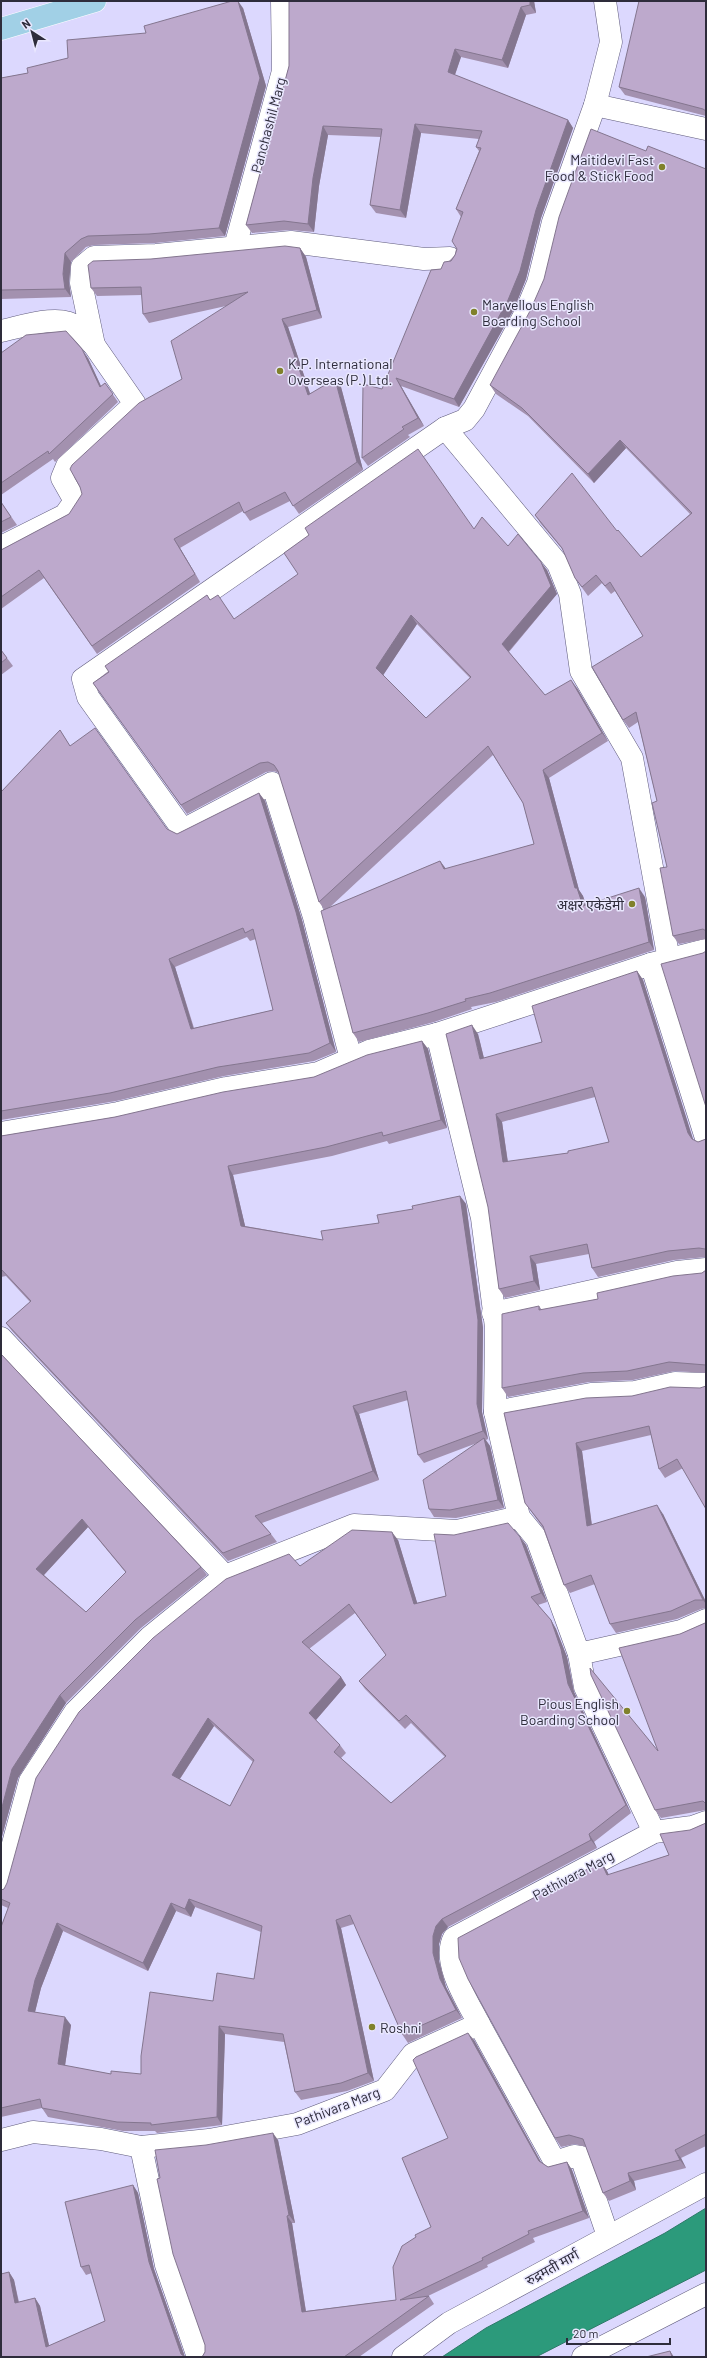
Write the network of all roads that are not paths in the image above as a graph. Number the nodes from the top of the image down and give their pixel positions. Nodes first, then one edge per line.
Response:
1 (95, 1) edge
2 (282, 1) edge
3 (605, 1) edge
4 (1, 30) edge
5 (595, 105) junction
6 (706, 129) edge
7 (235, 247) junction
8 (450, 258) dead end
9 (1, 331) edge
10 (94, 345) junction
11 (445, 428) junction
12 (1, 548) edge
13 (706, 950) edge
14 (660, 962) junction
15 (437, 1034) junction
16 (352, 1059) junction
17 (1, 1133) edge
18 (706, 1138) edge
19 (706, 1269) edge
20 (493, 1313) junction
21 (1, 1338) edge
22 (706, 1384) edge
23 (494, 1412) junction
24 (519, 1517) junction
25 (225, 1576) junction
26 (706, 1620) edge
27 (579, 1654) junction
28 (706, 1822) edge
29 (654, 1832) junction
30 (1, 1888) edge
31 (479, 2024) junction
32 (1, 2140) edge
33 (141, 2147) junction
34 (706, 2184) edge
35 (608, 2236) junction
36 (706, 2294) edge
37 (198, 2357) edge
38 (403, 2357) edge
39 (583, 2357) edge

1 - 4 main road
2 - 7 street, Panchashil Marg
3 - 5 street
5 - 6 street
5 - 11 street
7 - 8 street
7 - 10 street
9 - 10 street
10 - 12 street
11 - 14 street
11 - 16 street
13 - 14 street
14 - 15 street
14 - 18 street
15 - 16 street
15 - 20 street
16 - 17 street
19 - 20 street
20 - 23 street
21 - 25 street
22 - 23 street
23 - 24 street
24 - 25 street
24 - 27 street
25 - 30 street
26 - 27 street
27 - 29 street
28 - 29 street
29 - 31 street, Pathivara Marg
31 - 33 street, Pathivara Marg
31 - 35 street
32 - 33 street, Pathivara Marg
33 - 37 street
34 - 35 street, रुद्रमती मार्ग
35 - 38 street, रुद्रमती मार्ग
36 - 39 street

